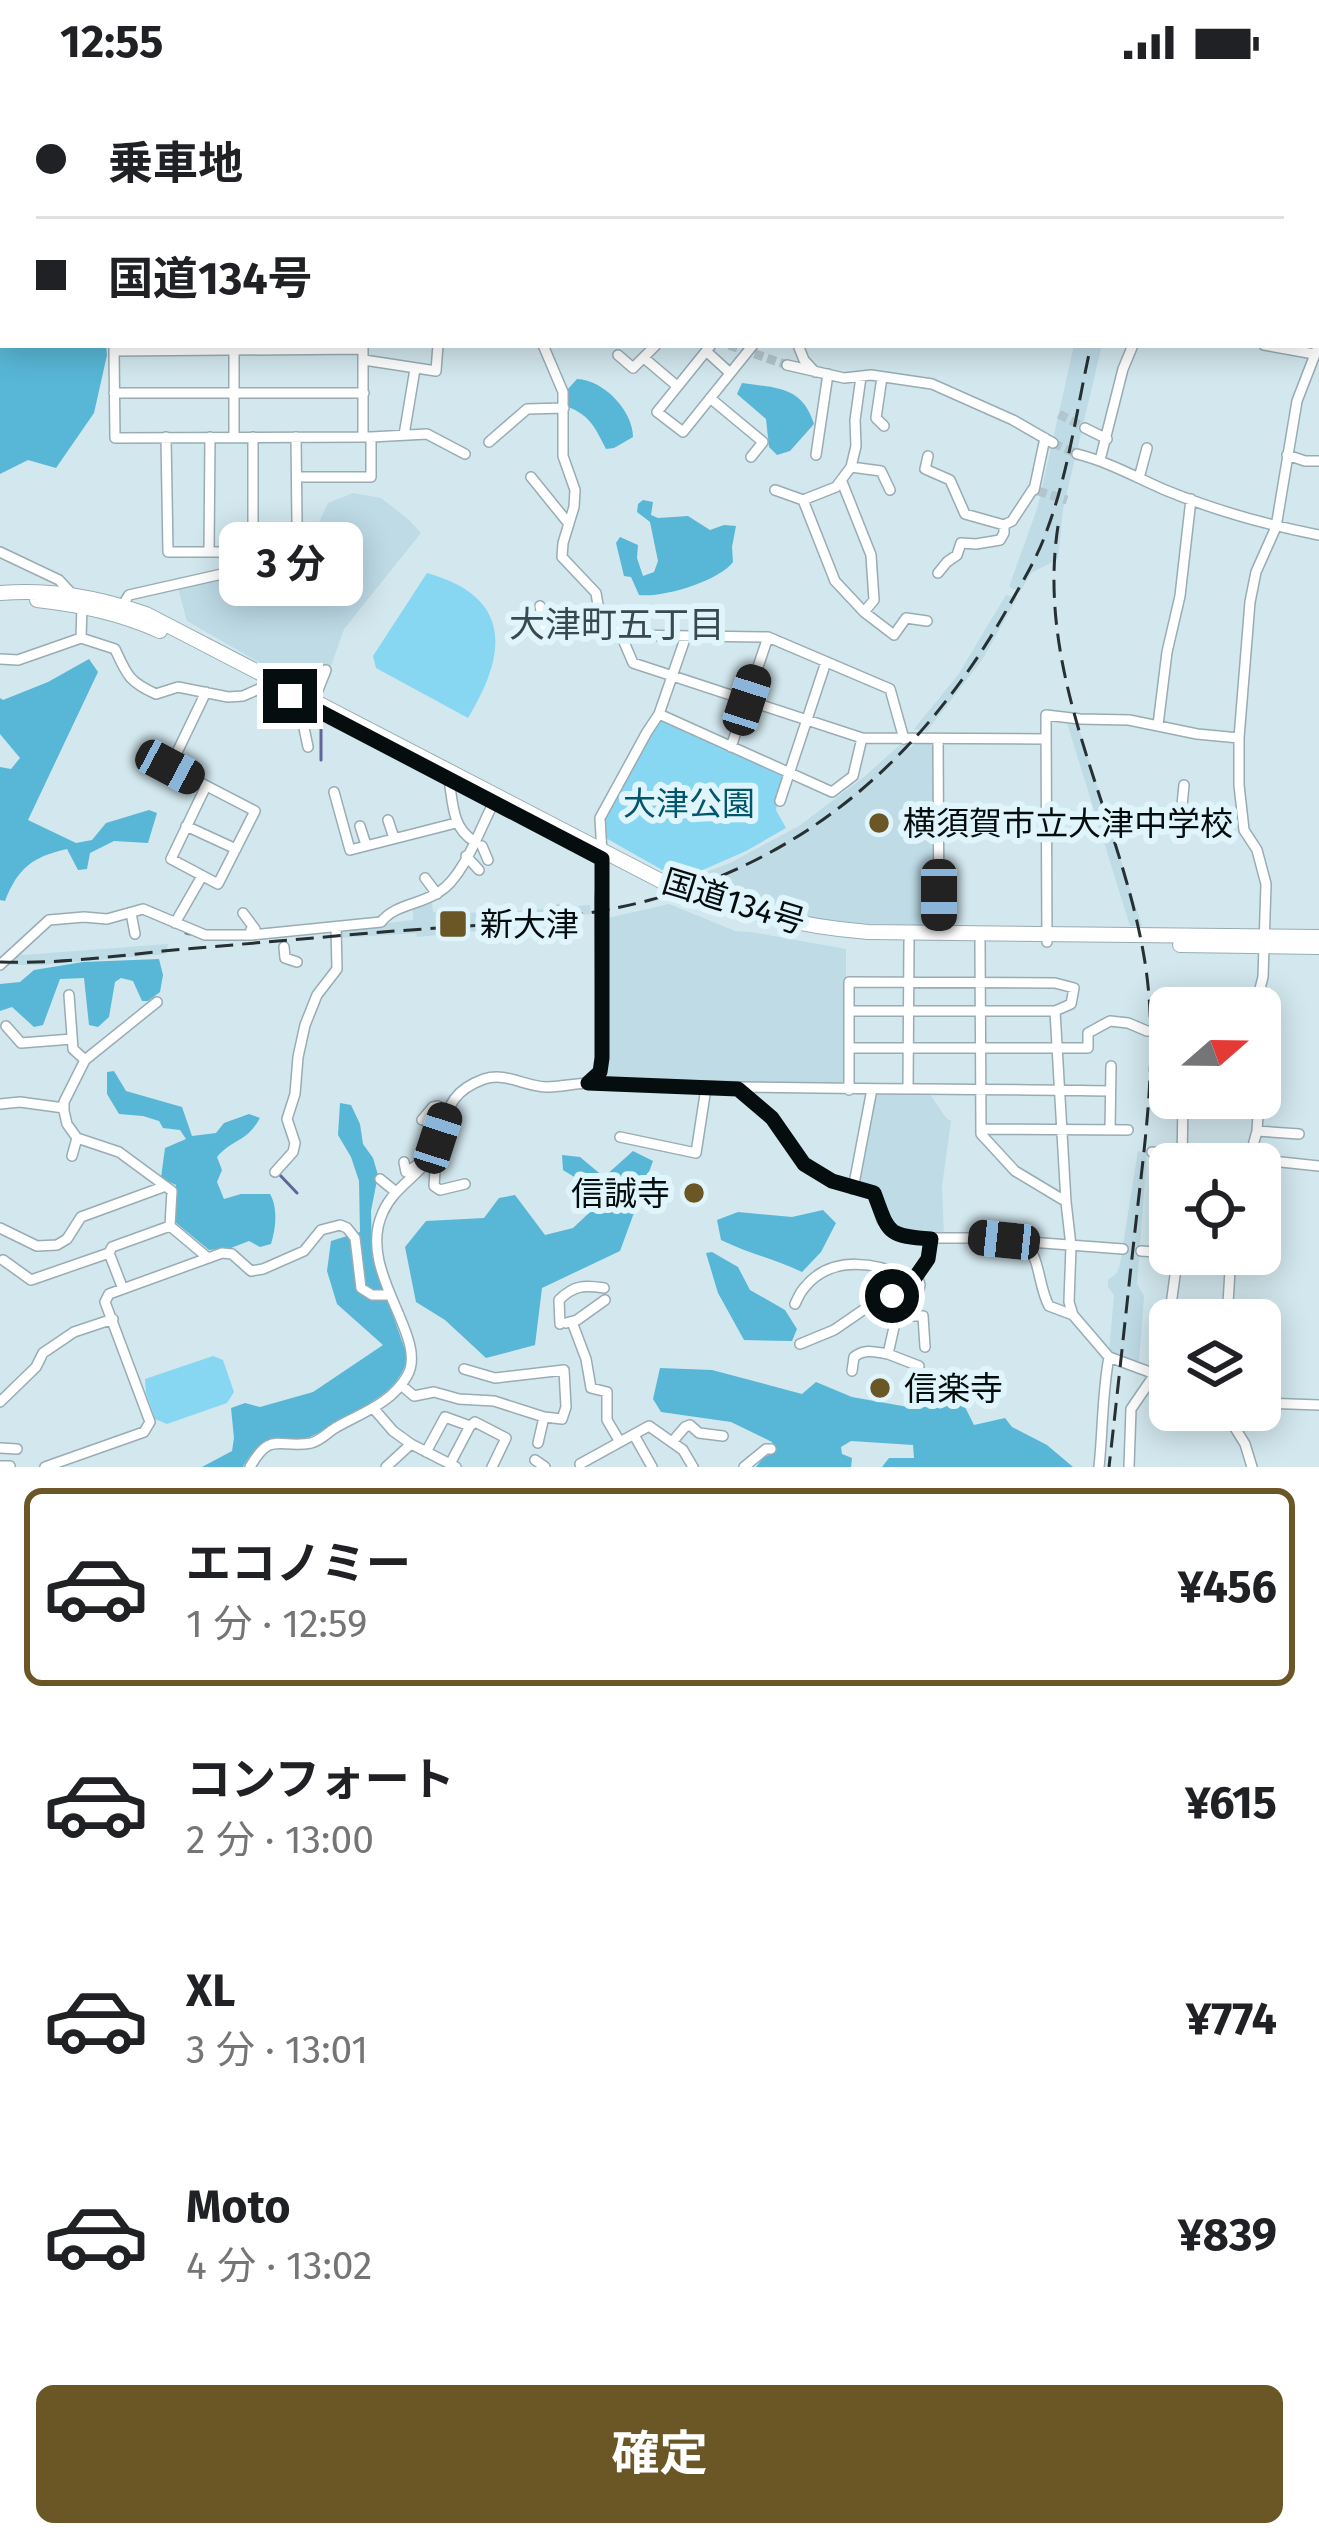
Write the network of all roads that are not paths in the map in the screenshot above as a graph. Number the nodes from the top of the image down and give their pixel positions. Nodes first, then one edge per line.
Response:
1 (114, 348) edge
2 (234, 348) edge
3 (298, 348) edge
4 (438, 348) edge
5 (545, 348) edge
6 (653, 348) edge
7 (708, 348) edge
8 (750, 348) edge
9 (799, 348) edge
10 (1132, 348) edge
11 (1317, 351) edge
12 (618, 355) dead end
13 (644, 358) junction
14 (364, 360) junction
15 (787, 365) tunnel mouth
16 (415, 369) junction
17 (815, 372) junction
18 (730, 373) junction
19 (828, 374) junction
20 (883, 376) junction
21 (861, 377) junction
22 (677, 386) junction
23 (234, 391) junction
24 (114, 393) junction
25 (364, 393) junction
26 (710, 398) junction
27 (564, 408) junction
28 (884, 426) dead end
29 (1085, 428) tunnel mouth
30 (404, 435) junction
31 (234, 436) junction
32 (166, 437) junction
33 (210, 437) junction
34 (253, 437) junction
35 (296, 437) junction
36 (367, 437) junction
37 (1106, 439) junction
38 (489, 442) dead end
39 (1147, 448) dead end
40 (1077, 454) tunnel mouth
41 (816, 455) dead end
42 (1287, 455) junction
43 (928, 456) dead end
44 (751, 457) dead end
45 (1100, 460) junction
46 (1319, 461) edge
47 (851, 466) junction
48 (458, 468) dead end
49 (531, 476) dead end
50 (297, 477) junction
51 (1139, 478) junction
52 (842, 482) junction
53 (775, 490) dead end
54 (890, 490) dead end
55 (803, 500) junction
56 (1191, 500) junction
57 (569, 524) junction
58 (1004, 525) junction
59 (1276, 527) junction
60 (1319, 535) edge
61 (0, 552) edge
62 (209, 552) junction
63 (253, 552) junction
64 (253, 567) junction
65 (938, 572) dead end
66 (0, 597) edge
67 (78, 600) junction
68 (540, 606) dead end
69 (120, 610) junction
70 (864, 612) junction
71 (600, 617) junction
72 (927, 621) dead end
73 (621, 635) junction
74 (686, 636) junction
75 (768, 637) junction
76 (81, 638) junction
77 (0, 659) edge
78 (826, 662) junction
79 (326, 670) dead end
80 (672, 676) junction
81 (268, 686) junction
82 (318, 690) dead end
83 (206, 692) junction
84 (243, 696) junction
85 (747, 700) junction
86 (246, 712) dead end
87 (659, 714) junction
88 (806, 720) junction
89 (1158, 725) junction
90 (304, 728) dead end
91 (862, 738) junction
92 (1239, 738) junction
93 (904, 739) junction
94 (938, 739) junction
95 (1046, 740) junction
96 (308, 747) dead end
97 (731, 747) junction
98 (789, 773) junction
99 (449, 780) junction
100 (1184, 785) dead end
101 (206, 786) junction
102 (334, 792) dead end
103 (494, 802) junction
104 (780, 802) dead end
105 (1182, 805) dead end
106 (420, 815) dead end
107 (388, 820) dead end
108 (456, 823) junction
109 (186, 826) junction
110 (360, 826) dead end
111 (424, 831) junction
112 (394, 838) junction
113 (478, 843) junction
114 (236, 849) junction
115 (353, 849) junction
116 (602, 854) junction
117 (466, 856) junction
118 (488, 860) dead end
119 (362, 862) dead end
120 (479, 870) dead end
121 (202, 876) junction
122 (424, 878) dead end
123 (437, 894) junction
124 (97, 912) dead end
125 (130, 913) junction
126 (243, 913) dead end
127 (113, 918) junction
128 (175, 923) junction
129 (298, 923) dead end
130 (337, 926) junction
131 (135, 934) dead end
132 (939, 934) junction
133 (252, 935) junction
134 (1319, 937) edge
135 (1047, 938) junction
136 (909, 941) junction
137 (1264, 941) junction
138 (980, 942) junction
139 (284, 947) dead end
140 (1319, 947) edge
141 (296, 962) dead end
142 (0, 965) edge
143 (908, 981) junction
144 (981, 982) junction
145 (1260, 987) edge
146 (68, 994) dead end
147 (157, 1002) dead end
148 (294, 1006) dead end
149 (849, 1011) junction
150 (908, 1011) junction
151 (981, 1011) junction
152 (1055, 1011) junction
153 (311, 1012) junction
154 (6, 1026) dead end
155 (1149, 1030) edge
156 (72, 1039) junction
157 (908, 1046) junction
158 (981, 1047) junction
159 (849, 1048) junction
160 (1056, 1048) junction
161 (85, 1060) junction
162 (1111, 1066) dead end
163 (588, 1083) junction
164 (706, 1088) junction
165 (738, 1089) junction
166 (872, 1089) junction
167 (908, 1089) junction
168 (849, 1090) junction
169 (981, 1090) junction
170 (1058, 1090) junction
171 (1110, 1091) junction
172 (0, 1104) edge
173 (64, 1108) junction
174 (446, 1113) junction
175 (1257, 1119) edge
176 (422, 1120) dead end
177 (981, 1130) junction
178 (1062, 1130) junction
179 (1110, 1130) junction
180 (1128, 1130) dead end
181 (1257, 1132) junction
182 (1299, 1134) dead end
183 (620, 1137) dead end
184 (77, 1138) junction
185 (1254, 1143) edge
186 (434, 1154) junction
187 (71, 1156) dead end
188 (404, 1162) dead end
189 (1281, 1162) dead end
190 (422, 1166) junction
191 (1319, 1166) edge
192 (275, 1172) dead end
193 (380, 1179) dead end
194 (465, 1184) dead end
195 (164, 1187) junction
196 (854, 1189) junction
197 (396, 1192) junction
198 (1066, 1202) junction
199 (170, 1226) junction
200 (0, 1228) edge
201 (931, 1239) junction
202 (1025, 1242) junction
203 (1071, 1246) junction
204 (1123, 1249) dead end
205 (1141, 1251) dead end
206 (1149, 1252) edge
207 (109, 1253) junction
208 (207, 1257) junction
209 (5, 1266) dead end
210 (915, 1277) junction
211 (123, 1289) junction
212 (389, 1295) junction
213 (901, 1296) junction
214 (794, 1304) dead end
215 (1073, 1315) junction
216 (113, 1319) junction
217 (562, 1324) junction
218 (800, 1343) dead end
219 (925, 1347) dead end
220 (888, 1354) junction
221 (1109, 1358) junction
222 (919, 1366) dead end
223 (464, 1369) dead end
224 (852, 1371) dead end
225 (1149, 1372) edge
226 (495, 1378) junction
227 (1149, 1383) edge
228 (401, 1385) junction
229 (494, 1401) junction
230 (0, 1402) edge
231 (1281, 1403) edge
232 (1319, 1405) edge
233 (374, 1409) junction
234 (544, 1417) junction
235 (470, 1426) junction
236 (1237, 1431) edge
237 (634, 1435) junction
238 (723, 1436) dead end
239 (620, 1442) junction
240 (672, 1442) junction
241 (411, 1444) junction
242 (0, 1448) edge
243 (17, 1449) dead end
244 (772, 1449) dead end
245 (426, 1452) junction
246 (603, 1452) junction
247 (537, 1459) edge
248 (580, 1464) edge
249 (0, 1466) edge
250 (10, 1466) edge
251 (453, 1466) edge
252 (45, 1467) edge
253 (250, 1467) edge
254 (386, 1467) edge
255 (492, 1467) edge
256 (611, 1467) edge
257 (652, 1467) edge
258 (693, 1467) edge
259 (744, 1467) edge
260 (1099, 1467) edge
261 (1129, 1467) edge
262 (1252, 1467) edge

1 - 24 street
2 - 23 street
3 - 14 street
4 - 16 street
5 - 27 street
6 - 13 street
7 - 18 street
7 - 22 street
8 - 18 street
9 - 17 street
10 - 37 street
11 - 42 street
12 - 13 street
13 - 22 street
14 - 16 street
14 - 25 street
15 - 17 street
16 - 30 street
17 - 19 street
18 - 26 street
19 - 21 street
19 - 41 street
20 - 21 street
20 - 28 street
20 - 58 street
21 - 47 street
22 - 26 street
23 - 24 street
23 - 25 street
23 - 31 street
24 - 32 street
25 - 36 street
26 - 44 street
27 - 38 street
27 - 57 street
29 - 37 street
30 - 36 street
30 - 48 street
31 - 33 street
31 - 34 street
32 - 33 street
32 - 62 street
33 - 62 street
34 - 35 street
34 - 63 street
35 - 36 street
35 - 50 street
36 - 50 street
37 - 45 street
39 - 51 street
40 - 45 street
42 - 46 street
42 - 59 street
43 - 58 street
45 - 51 street
47 - 52 street
47 - 54 street
49 - 57 street
50 - 64 street
51 - 56 street
52 - 55 street
52 - 70 street
53 - 55 street
55 - 70 street
56 - 59 street
56 - 89 street
57 - 71 street
58 - 65 street
59 - 60 street
59 - 92 street
61 - 67 street
62 - 63 street
63 - 64 street
64 - 69 street
66 - 67 highway, 国道134号
67 - 69 highway, 国道134号
67 - 76 street
68 - 71 street
69 - 81 highway, 国道134号
69 - 116 highway, 国道134号
70 - 72 street
71 - 73 street
73 - 74 street
73 - 80 street
74 - 75 street
74 - 80 street
75 - 78 street
75 - 85 street
76 - 77 street
76 - 83 street
78 - 88 street
78 - 93 street
79 - 82 street
80 - 85 street
80 - 87 street
81 - 84 street
81 - 99 highway, 国道134号
83 - 84 street
83 - 101 street
84 - 86 street
85 - 88 street
85 - 97 street
87 - 97 street
87 - 116 street
88 - 91 street
88 - 98 street
89 - 92 street
89 - 95 street
90 - 96 street
91 - 93 street
91 - 98 street
92 - 137 street
93 - 94 street
94 - 95 street
94 - 132 street
95 - 135 street
97 - 98 street
98 - 104 street
99 - 103 highway, 国道134号
99 - 108 street
100 - 105 street
101 - 109 street
101 - 114 street
102 - 115 street
103 - 113 street
103 - 116 highway, 国道134号
106 - 111 street
107 - 112 street
108 - 111 street
108 - 113 street
109 - 114 street
109 - 121 street
110 - 115 street
111 - 112 street
112 - 115 street
113 - 117 street
113 - 118 street
114 - 121 street
115 - 119 street
116 - 132 highway, 国道134号
116 - 136 highway, 国道134号
116 - 163 street
117 - 120 street
117 - 123 street
121 - 128 street
122 - 123 street
123 - 130 street
124 - 127 street
125 - 127 street
125 - 128 street
125 - 131 street
126 - 133 street
127 - 142 street
128 - 133 street
129 - 130 street
130 - 133 street
130 - 153 street
132 - 135 highway, 国道134号
134 - 137 highway, 国道134号
135 - 137 highway, 国道134号
135 - 138 highway, 国道134号
136 - 138 highway, 国道134号
136 - 143 street
137 - 140 highway, 国道134号
137 - 145 street
138 - 144 street
139 - 141 street
143 - 144 street
143 - 149 street
143 - 150 street
144 - 151 street
144 - 152 street
146 - 156 street
147 - 161 street
148 - 153 street
149 - 150 street
149 - 159 street
150 - 151 street
150 - 157 street
151 - 152 street
151 - 158 street
152 - 160 street
153 - 192 street
154 - 156 street
155 - 160 street
156 - 161 street
157 - 158 street
157 - 159 street
157 - 167 street
158 - 160 street
158 - 169 street
159 - 168 street
160 - 170 street
161 - 173 street
162 - 171 street
163 - 164 street
163 - 174 street
164 - 165 street
164 - 183 street
165 - 168 street
165 - 196 street
166 - 167 street
166 - 168 street
166 - 196 street
167 - 169 street
169 - 170 street
169 - 177 street
170 - 171 street
170 - 178 street
171 - 179 street
172 - 173 street
173 - 184 street
174 - 176 street
174 - 186 street
175 - 181 street
177 - 178 street
177 - 198 street
178 - 179 street
178 - 198 street
179 - 180 street
181 - 182 street
181 - 185 street
184 - 187 street
184 - 195 street
186 - 190 street
186 - 194 street
188 - 190 street
189 - 191 street
190 - 197 street
193 - 197 street
195 - 199 street
195 - 200 street
196 - 201 street
197 - 212 street
198 - 203 street
199 - 207 street
199 - 208 street
201 - 202 street
201 - 210 street
202 - 203 street
202 - 215 street
203 - 204 street
203 - 215 street
205 - 206 street
207 - 209 street
207 - 211 street
208 - 211 street
208 - 212 street
210 - 213 street
210 - 214 street
210 - 219 street
211 - 216 street
212 - 228 street
213 - 218 street
213 - 220 street
215 - 221 street
216 - 230 street
216 - 252 street
217 - 217 street
217 - 239 street
220 - 222 street
220 - 224 street
221 - 225 street
221 - 260 street
223 - 226 street
226 - 229 street
226 - 234 street
227 - 261 street
228 - 229 street
228 - 233 street
229 - 234 street
231 - 232 street
233 - 241 street
233 - 253 street
234 - 247 street
235 - 245 street
235 - 251 street
235 - 255 street
236 - 262 street
237 - 239 street
237 - 240 street
237 - 257 street
238 - 240 street
239 - 246 street
240 - 258 street
241 - 245 street
241 - 254 street
242 - 243 street
244 - 259 street
245 - 251 street
246 - 248 street
246 - 256 street
249 - 250 street

